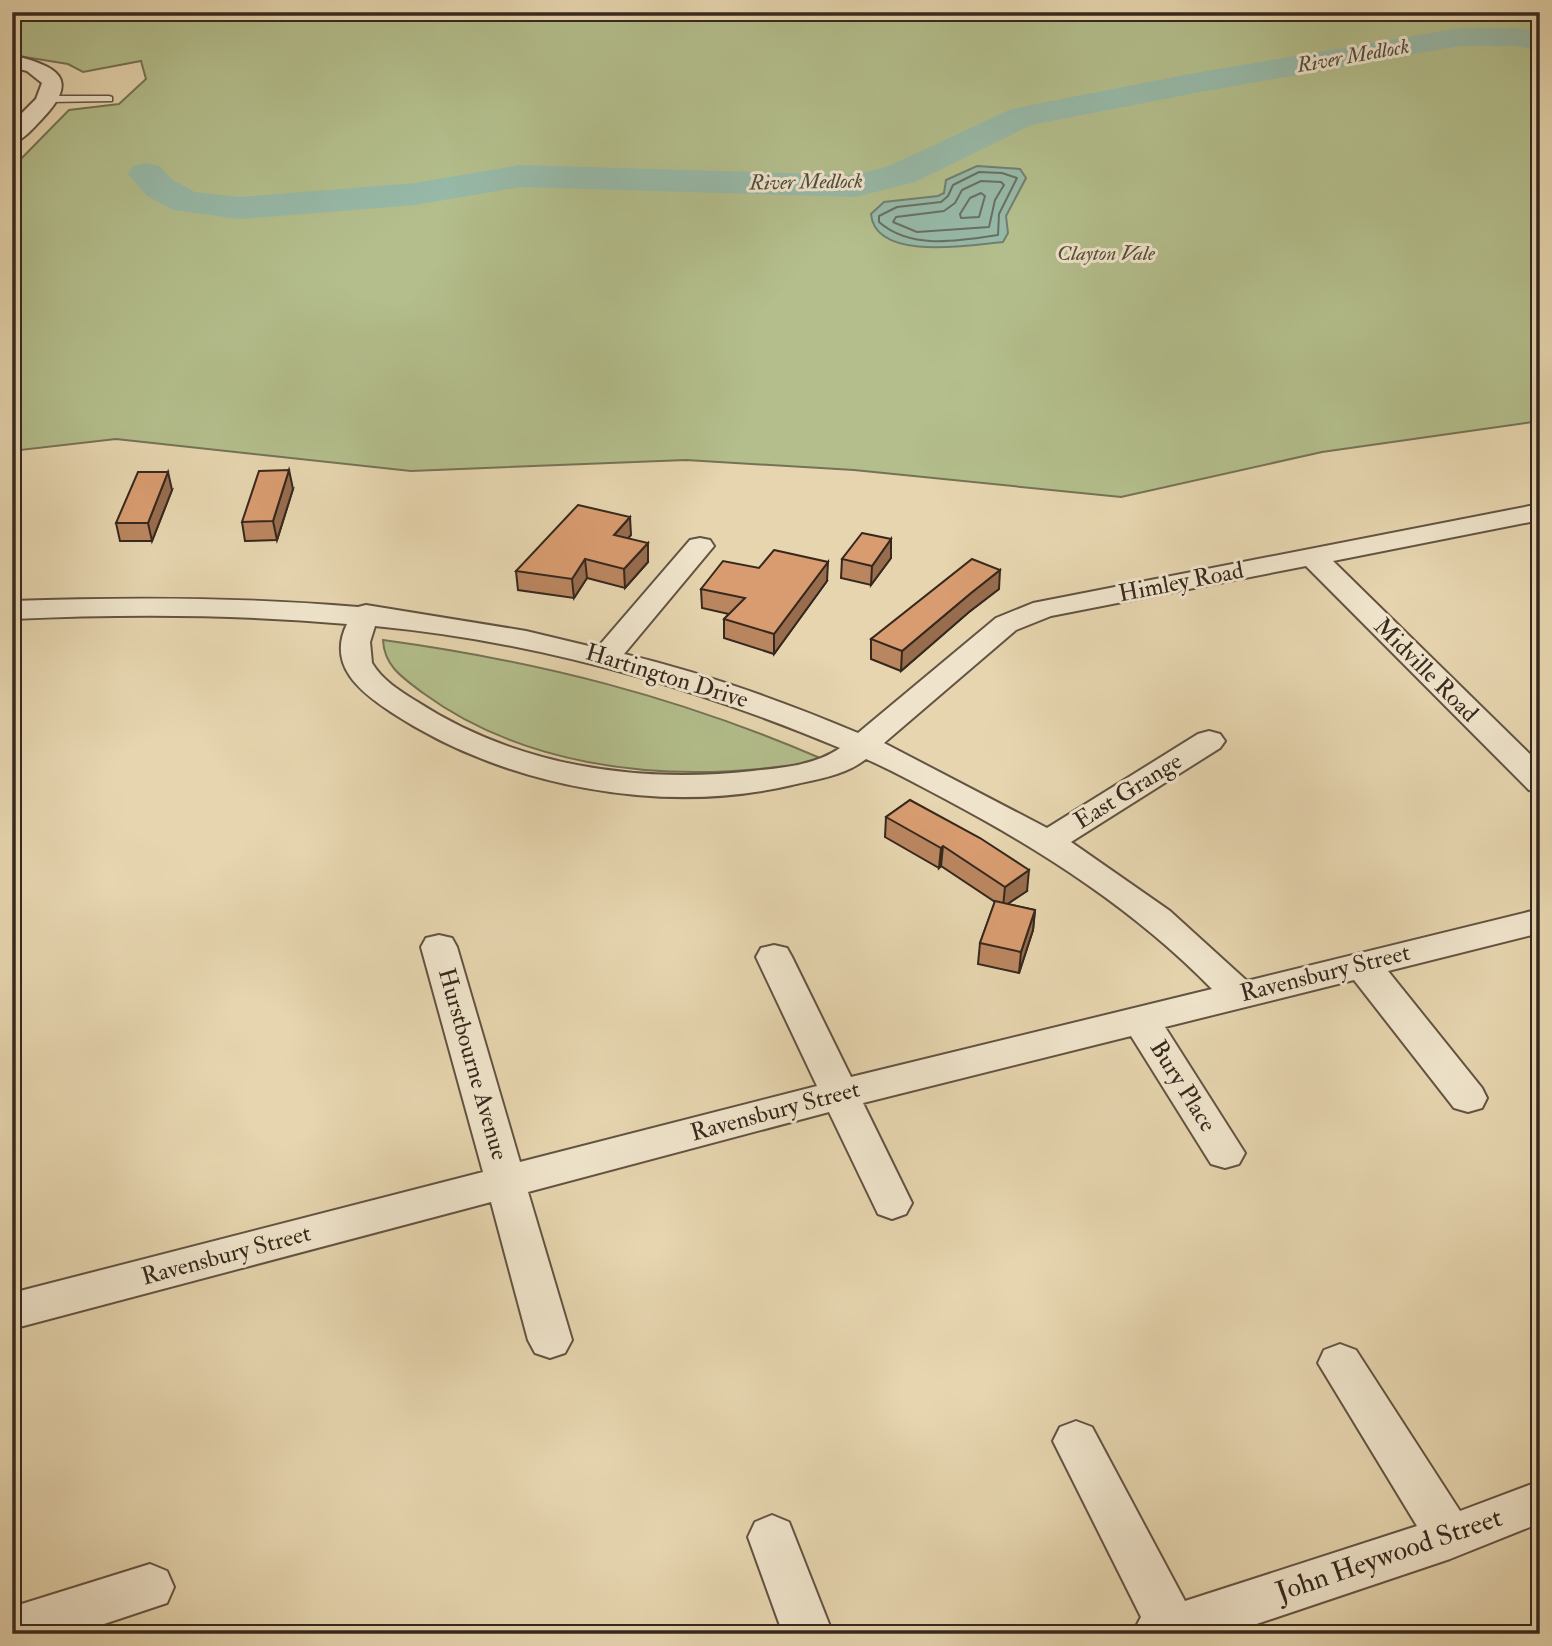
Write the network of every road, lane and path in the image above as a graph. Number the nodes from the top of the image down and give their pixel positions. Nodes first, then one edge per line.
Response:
1 (12, 61) edge
2 (23, 97) dead end
3 (51, 97) junction
4 (109, 99) dead end
5 (12, 136) edge
6 (1540, 512) edge
7 (700, 546) dead end
8 (1312, 557) junction
9 (12, 610) edge
10 (366, 614) junction
11 (606, 656) junction
12 (1209, 741) dead end
13 (864, 744) junction
14 (1540, 783) edge
15 (1048, 842) junction
16 (1540, 920) edge
17 (439, 947) dead end
18 (774, 957) dead end
19 (1362, 964) junction
20 (1238, 994) junction
21 (1140, 1019) junction
22 (838, 1095) junction
23 (1468, 1098) dead end
24 (1226, 1153) dead end
25 (507, 1181) junction
26 (892, 1203) dead end
27 (12, 1311) edge
28 (550, 1339) dead end
29 (1340, 1363) dead end
30 (1076, 1441) dead end
31 (1540, 1502) edge
32 (772, 1537) dead end
33 (1450, 1537) junction
34 (150, 1587) dead end
35 (12, 1630) edge
36 (1169, 1632) edge
37 (808, 1634) edge

1 - 3 street
2 - 3 street
3 - 4 lane
3 - 5 street
6 - 8 street, Himley Road
7 - 11 street
8 - 13 street, Himley Road
8 - 14 street, Midville Road
9 - 10 street, Hartington Drive
10 - 11 street, Hartington Drive
10 - 13 street, Himley Road
11 - 13 street, Hartington Drive
12 - 15 street, East Grange
13 - 15 street, Hartington Drive
15 - 20 street, Hartington Drive
16 - 19 street, Ravensbury Street
17 - 25 street, Hurstbourne Avenue
18 - 22 street
19 - 20 street, Ravensbury Street
19 - 23 street
20 - 21 street, Ravensbury Street
21 - 22 street, Ravensbury Street
21 - 24 street, Bury Place
22 - 25 street, Ravensbury Street
22 - 26 street
25 - 27 street, Ravensbury Street
25 - 28 street, Hurstbourne Avenue
29 - 33 street
30 - 36 street
31 - 33 street, John Heywood Street
32 - 37 street
33 - 36 street, John Heywood Street
34 - 35 street

